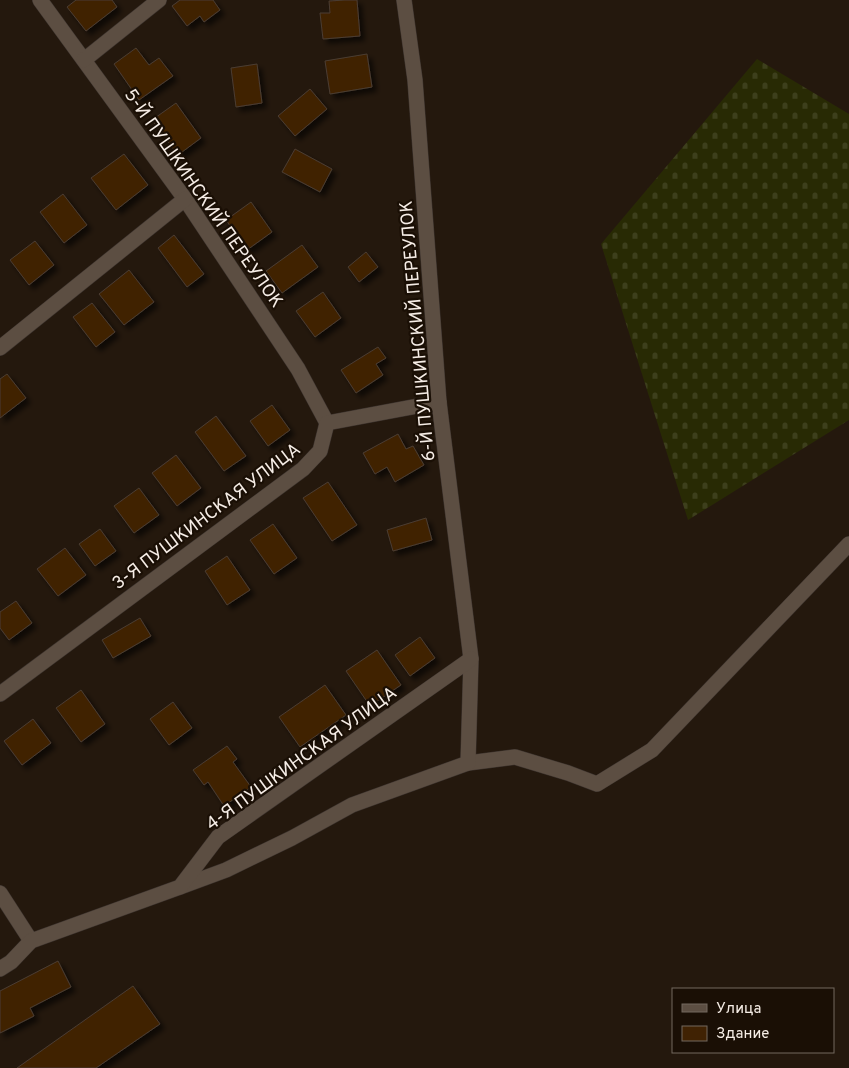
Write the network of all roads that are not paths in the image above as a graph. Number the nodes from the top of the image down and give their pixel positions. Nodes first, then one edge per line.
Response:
1 (40, 0) edge
2 (159, 0) edge
3 (404, 0) edge
4 (84, 60) junction
5 (185, 199) junction
6 (0, 348) edge
7 (439, 402) junction
8 (327, 423) junction
9 (849, 544) edge
10 (471, 659) junction
11 (0, 694) edge
12 (468, 763) junction
13 (180, 887) junction
14 (0, 893) edge
15 (31, 941) junction
16 (0, 969) edge

1 - 4 street, 5-Й ПУШКИНСКИЙ ПЕРЕУЛОК
2 - 4 street
3 - 7 street, 6-Й ПУШКИНСКИЙ ПЕРЕУЛОК
4 - 5 street, 5-Й ПУШКИНСКИЙ ПЕРЕУЛОК
5 - 6 street
5 - 8 street, 5-Й ПУШКИНСКИЙ ПЕРЕУЛОК
7 - 8 street
7 - 10 street, 6-Й ПУШКИНСКИЙ ПЕРЕУЛОК
8 - 11 street, 3-Я ПУШКИНСКАЯ УЛИЦА
9 - 12 street
10 - 12 street, 6-Й ПУШКИНСКИЙ ПЕРЕУЛОК
10 - 13 street, 4-Я ПУШКИНСКАЯ УЛИЦА
12 - 13 street
13 - 15 street
14 - 15 street
15 - 16 street

